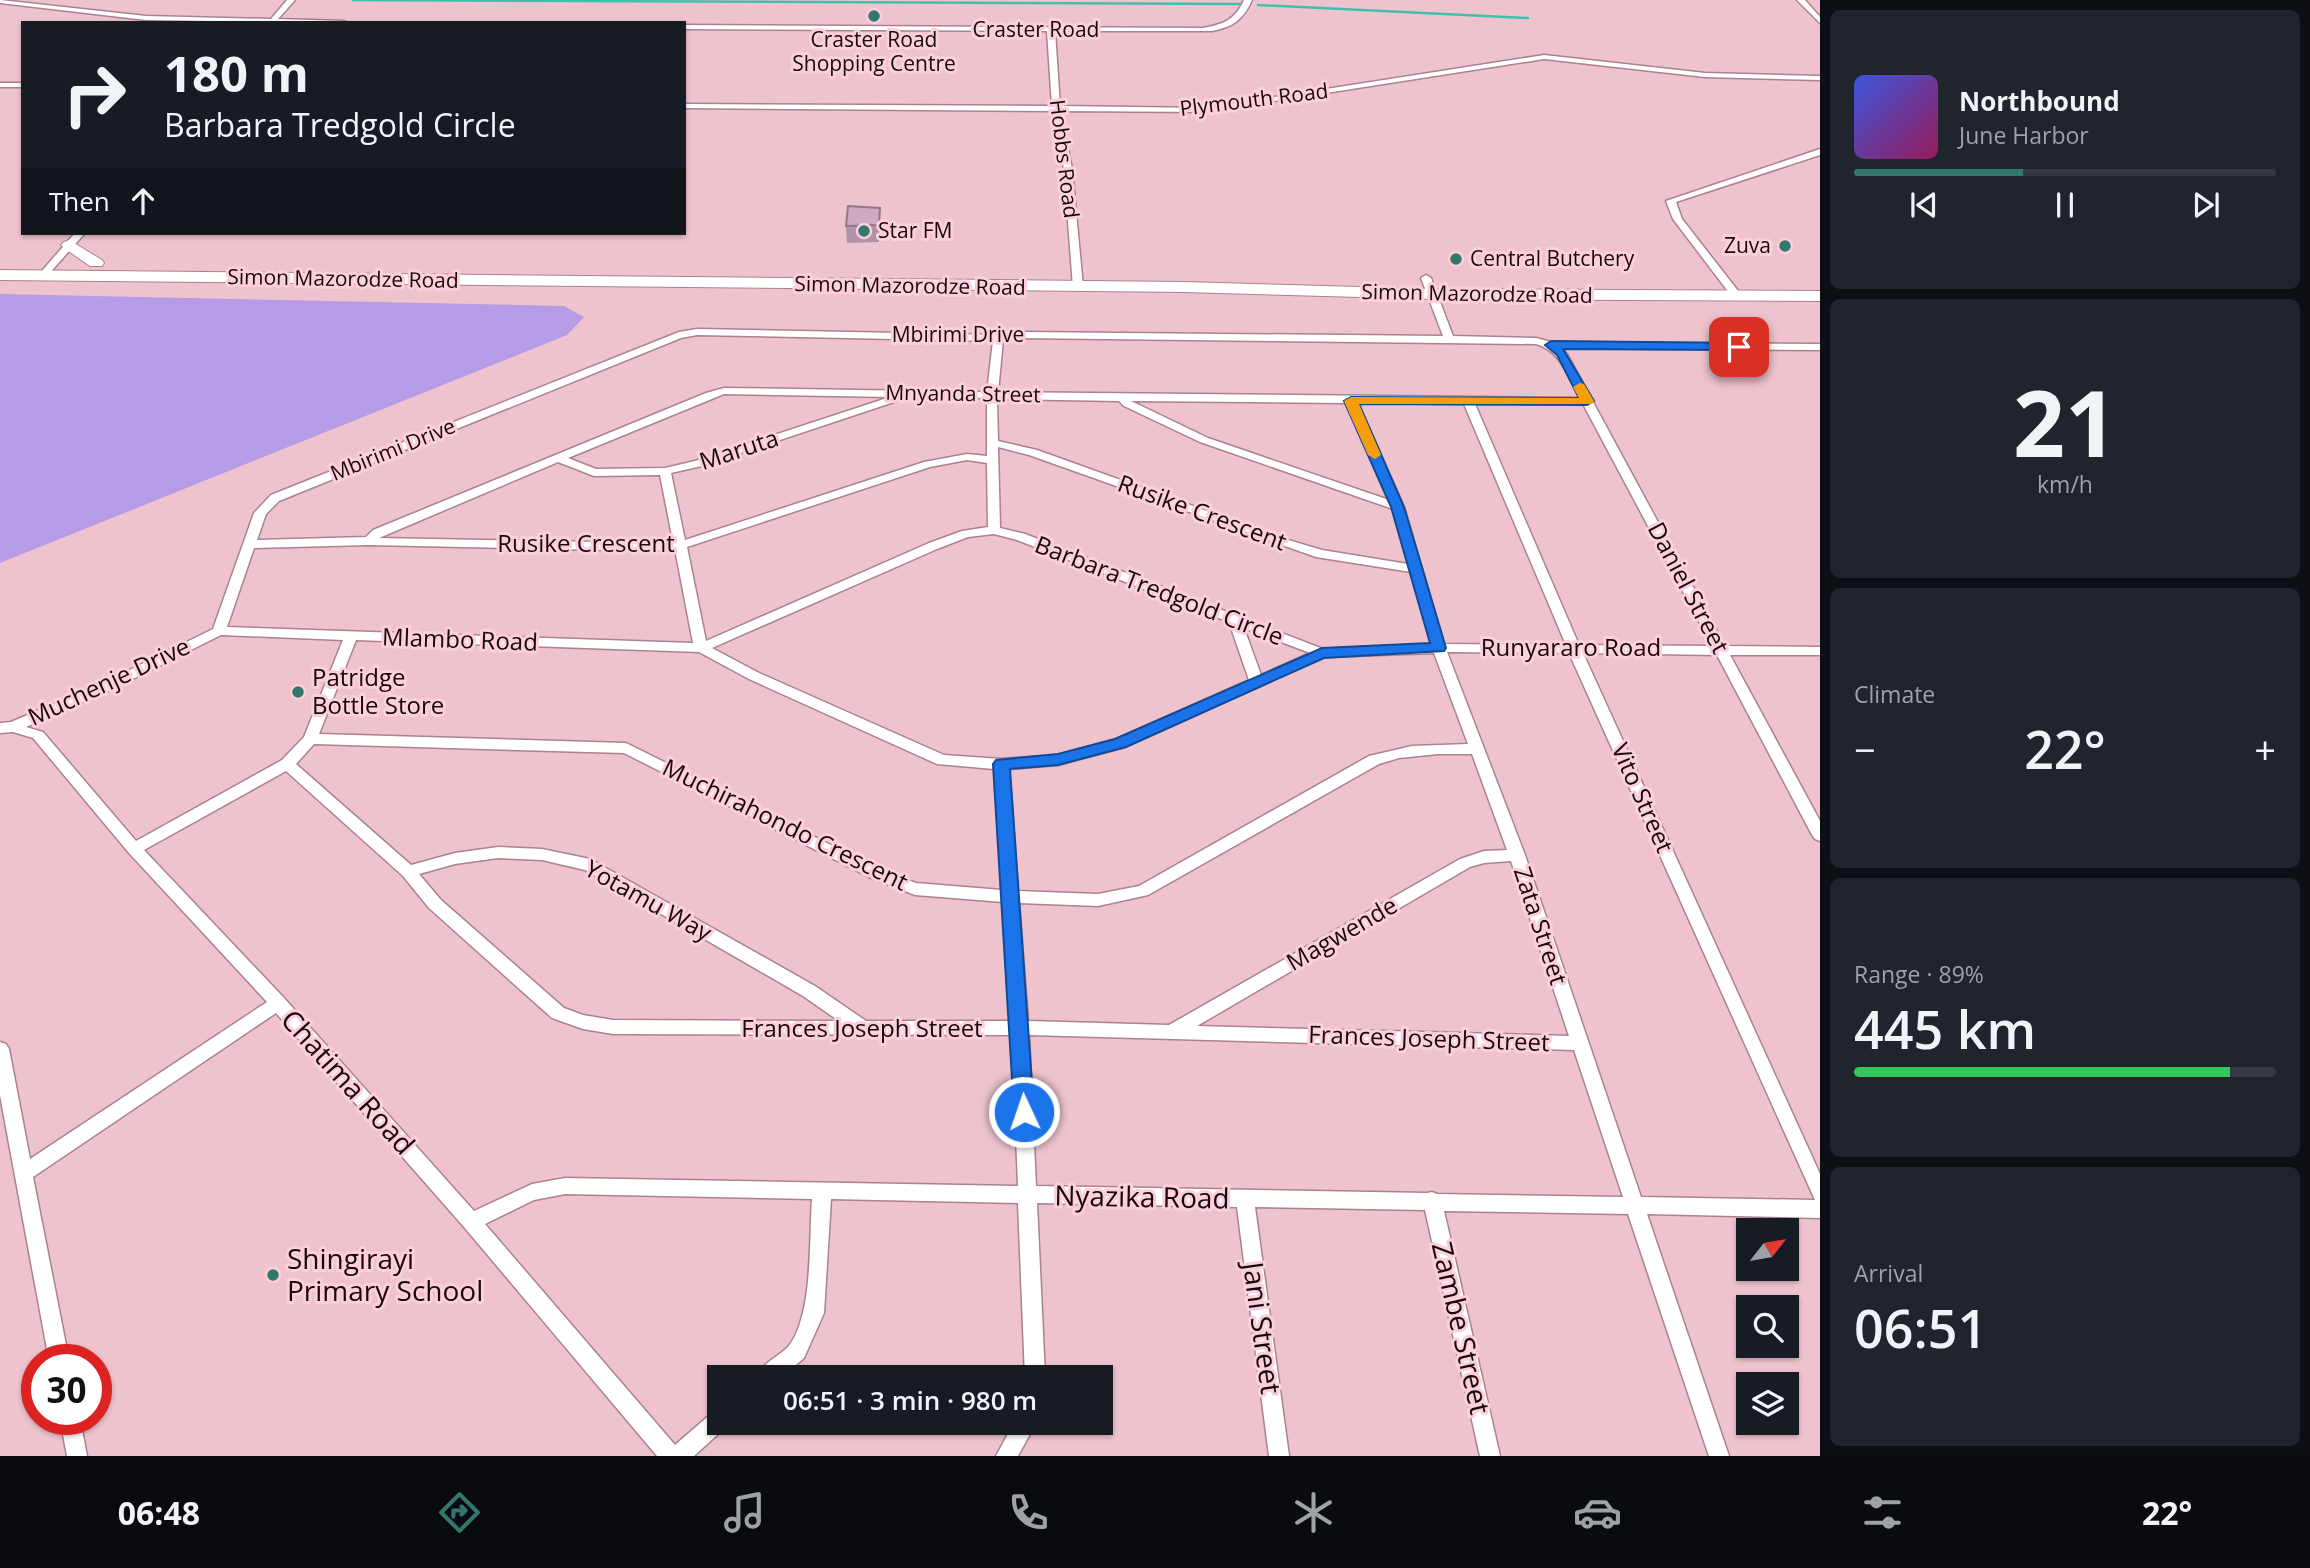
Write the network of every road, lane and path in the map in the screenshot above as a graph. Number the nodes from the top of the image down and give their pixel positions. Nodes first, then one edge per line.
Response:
1 (290, 0) edge
2 (1248, 0) edge
3 (1801, 0) edge
4 (0, 1) edge
5 (146, 18) junction
6 (141, 21) edge
7 (240, 21) edge
8 (273, 21) edge
9 (1820, 21) edge
10 (686, 27) edge
11 (1051, 30) junction
12 (1820, 78) edge
13 (0, 85) edge
14 (21, 85) edge
15 (686, 106) edge
16 (1056, 109) junction
17 (1820, 152) edge
18 (78, 235) edge
19 (69, 245) junction
20 (0, 263) edge
21 (96, 263) junction
22 (50, 268) junction
23 (0, 275) edge
24 (1426, 278) junction
25 (1077, 281) junction
26 (1727, 282) junction
27 (1820, 282) edge
28 (1434, 294) junction
29 (1820, 294) edge
30 (1737, 296) junction
31 (998, 338) junction
32 (1449, 339) junction
33 (1551, 345) junction
34 (1820, 347) edge
35 (916, 393) junction
36 (992, 395) junction
37 (1122, 397) junction
38 (1468, 400) junction
39 (1351, 401) junction
40 (1587, 401) junction
41 (994, 443) junction
42 (560, 459) junction
43 (994, 460) junction
44 (665, 471) junction
45 (1398, 507) junction
46 (995, 530) junction
47 (369, 541) junction
48 (248, 544) junction
49 (680, 544) junction
50 (1414, 569) junction
51 (1236, 622) junction
52 (219, 631) junction
53 (351, 636) junction
54 (701, 648) junction
55 (1439, 648) junction
56 (1574, 649) junction
57 (1722, 649) junction
58 (1820, 651) edge
59 (1322, 653) junction
60 (1256, 680) junction
61 (4, 729) edge
62 (310, 739) junction
63 (1477, 749) junction
64 (287, 764) junction
65 (1001, 764) junction
66 (1820, 835) edge
67 (134, 849) junction
68 (1517, 855) junction
69 (408, 872) junction
70 (1011, 897) junction
71 (278, 1003) junction
72 (1020, 1028) junction
73 (866, 1030) junction
74 (1172, 1031) junction
75 (1579, 1043) junction
76 (0, 1049) edge
77 (25, 1172) junction
78 (822, 1190) junction
79 (1820, 1194) edge
80 (1029, 1195) junction
81 (1245, 1199) junction
82 (1432, 1200) junction
83 (1633, 1204) junction
84 (1820, 1209) edge
85 (471, 1221) junction
86 (56, 1344) edge
87 (780, 1365) edge
88 (1035, 1365) edge
89 (707, 1431) edge
90 (73, 1435) edge
91 (1019, 1435) edge
92 (77, 1456) edge
93 (671, 1456) edge
94 (678, 1456) edge
95 (1006, 1456) edge
96 (1279, 1456) edge
97 (1490, 1456) edge
98 (1719, 1456) edge

1 - 8 street
2 - 11 street, Craster Road
3 - 9 street
4 - 5 street
5 - 6 street
5 - 7 street
10 - 11 street, Craster Road
11 - 16 street, Hobbs Road
12 - 16 street, Plymouth Road
13 - 14 street
15 - 16 street, Plymouth Road
16 - 25 street, Hobbs Road
17 - 26 street
18 - 19 street
19 - 21 highway
19 - 22 street
20 - 22 highway, Simon Mazorodze Road
21 - 22 highway, Simon Mazorodze Road
21 - 25 highway, Simon Mazorodze Road
22 - 23 highway, Simon Mazorodze Road
22 - 25 highway, Simon Mazorodze Road
24 - 25 highway, Simon Mazorodze Road
24 - 26 highway, Simon Mazorodze Road
24 - 28 street
25 - 28 highway, Simon Mazorodze Road
26 - 27 highway, Simon Mazorodze Road
26 - 29 highway
26 - 30 street
28 - 30 highway, Simon Mazorodze Road
28 - 32 street
29 - 30 highway, Simon Mazorodze Road
31 - 32 street, Mbirimi Drive
31 - 36 street
31 - 48 street, Mbirimi Drive
32 - 33 street, Mbirimi Drive
33 - 34 street, Mbirimi Drive
33 - 40 street, Daniel Street
35 - 36 street, Mnyanda Street
35 - 42 street, Mnyanda Street
35 - 44 street, Maruta
36 - 37 street, Mnyanda Street
36 - 41 street
37 - 39 street, Mnyanda Street
37 - 45 street
38 - 39 street, Mnyanda Street
38 - 40 street, Mnyanda Street
38 - 56 street, Vito Street
39 - 45 street, Zata Street
40 - 57 street, Daniel Street
41 - 43 street
41 - 50 street, Rusike Crescent
42 - 44 street, Maruta
42 - 47 street, Mnyanda Street
43 - 46 street
43 - 49 street, Rusike Crescent
44 - 49 street
45 - 50 street, Zata Street
46 - 51 street, Barbara Tredgold Circle
46 - 54 street
47 - 48 street, Rusike Crescent
47 - 49 street, Rusike Crescent
48 - 52 street, Mbirimi Drive
49 - 54 street
50 - 55 street, Zata Street
51 - 59 street, Barbara Tredgold Circle
51 - 60 street
52 - 53 street, Mlambo Road
52 - 61 street, Muchenje Drive
53 - 54 street, Mlambo Road
53 - 62 street
54 - 65 street, Barbara Tredgold Circle
55 - 56 street, Runyararo Road
55 - 59 street, Runyararo Road
55 - 63 street, Zata Street
56 - 57 street, Runyararo Road
56 - 79 street, Vito Street
57 - 58 street, Runyararo Road
57 - 66 street, Daniel Street
59 - 60 street, Barbara Tredgold Circle
60 - 65 street, Barbara Tredgold Circle
61 - 67 street, Chatima Road
62 - 64 street
62 - 70 street, Muchirahondo Crescent
63 - 68 street, Zata Street
63 - 70 street, Muchirahondo Crescent
64 - 67 street
64 - 69 street, Frances Joseph Street
65 - 70 street
67 - 71 street, Chatima Road
68 - 74 street, Magwende
68 - 75 street, Zata Street
69 - 73 street, Yotamu Way
69 - 73 street, Frances Joseph Street
70 - 72 street
71 - 77 street
71 - 85 street, Chatima Road
72 - 73 street, Frances Joseph Street
72 - 74 street, Frances Joseph Street
72 - 80 street
74 - 75 street, Frances Joseph Street
75 - 83 street, Zata Street
76 - 77 street
77 - 86 street
78 - 80 street, Nyazika Road
78 - 85 street, Nyazika Road
78 - 87 street
80 - 81 street, Nyazika Road
80 - 88 street
81 - 82 street, Nyazika Road
81 - 96 street, Jani Street
82 - 83 street, Nyazika Road
82 - 97 street, Zambe Street
83 - 84 street, Nyazika Road
83 - 98 street, Zata Street
85 - 93 street, Chatima Road
89 - 94 street
90 - 92 street
91 - 95 street

